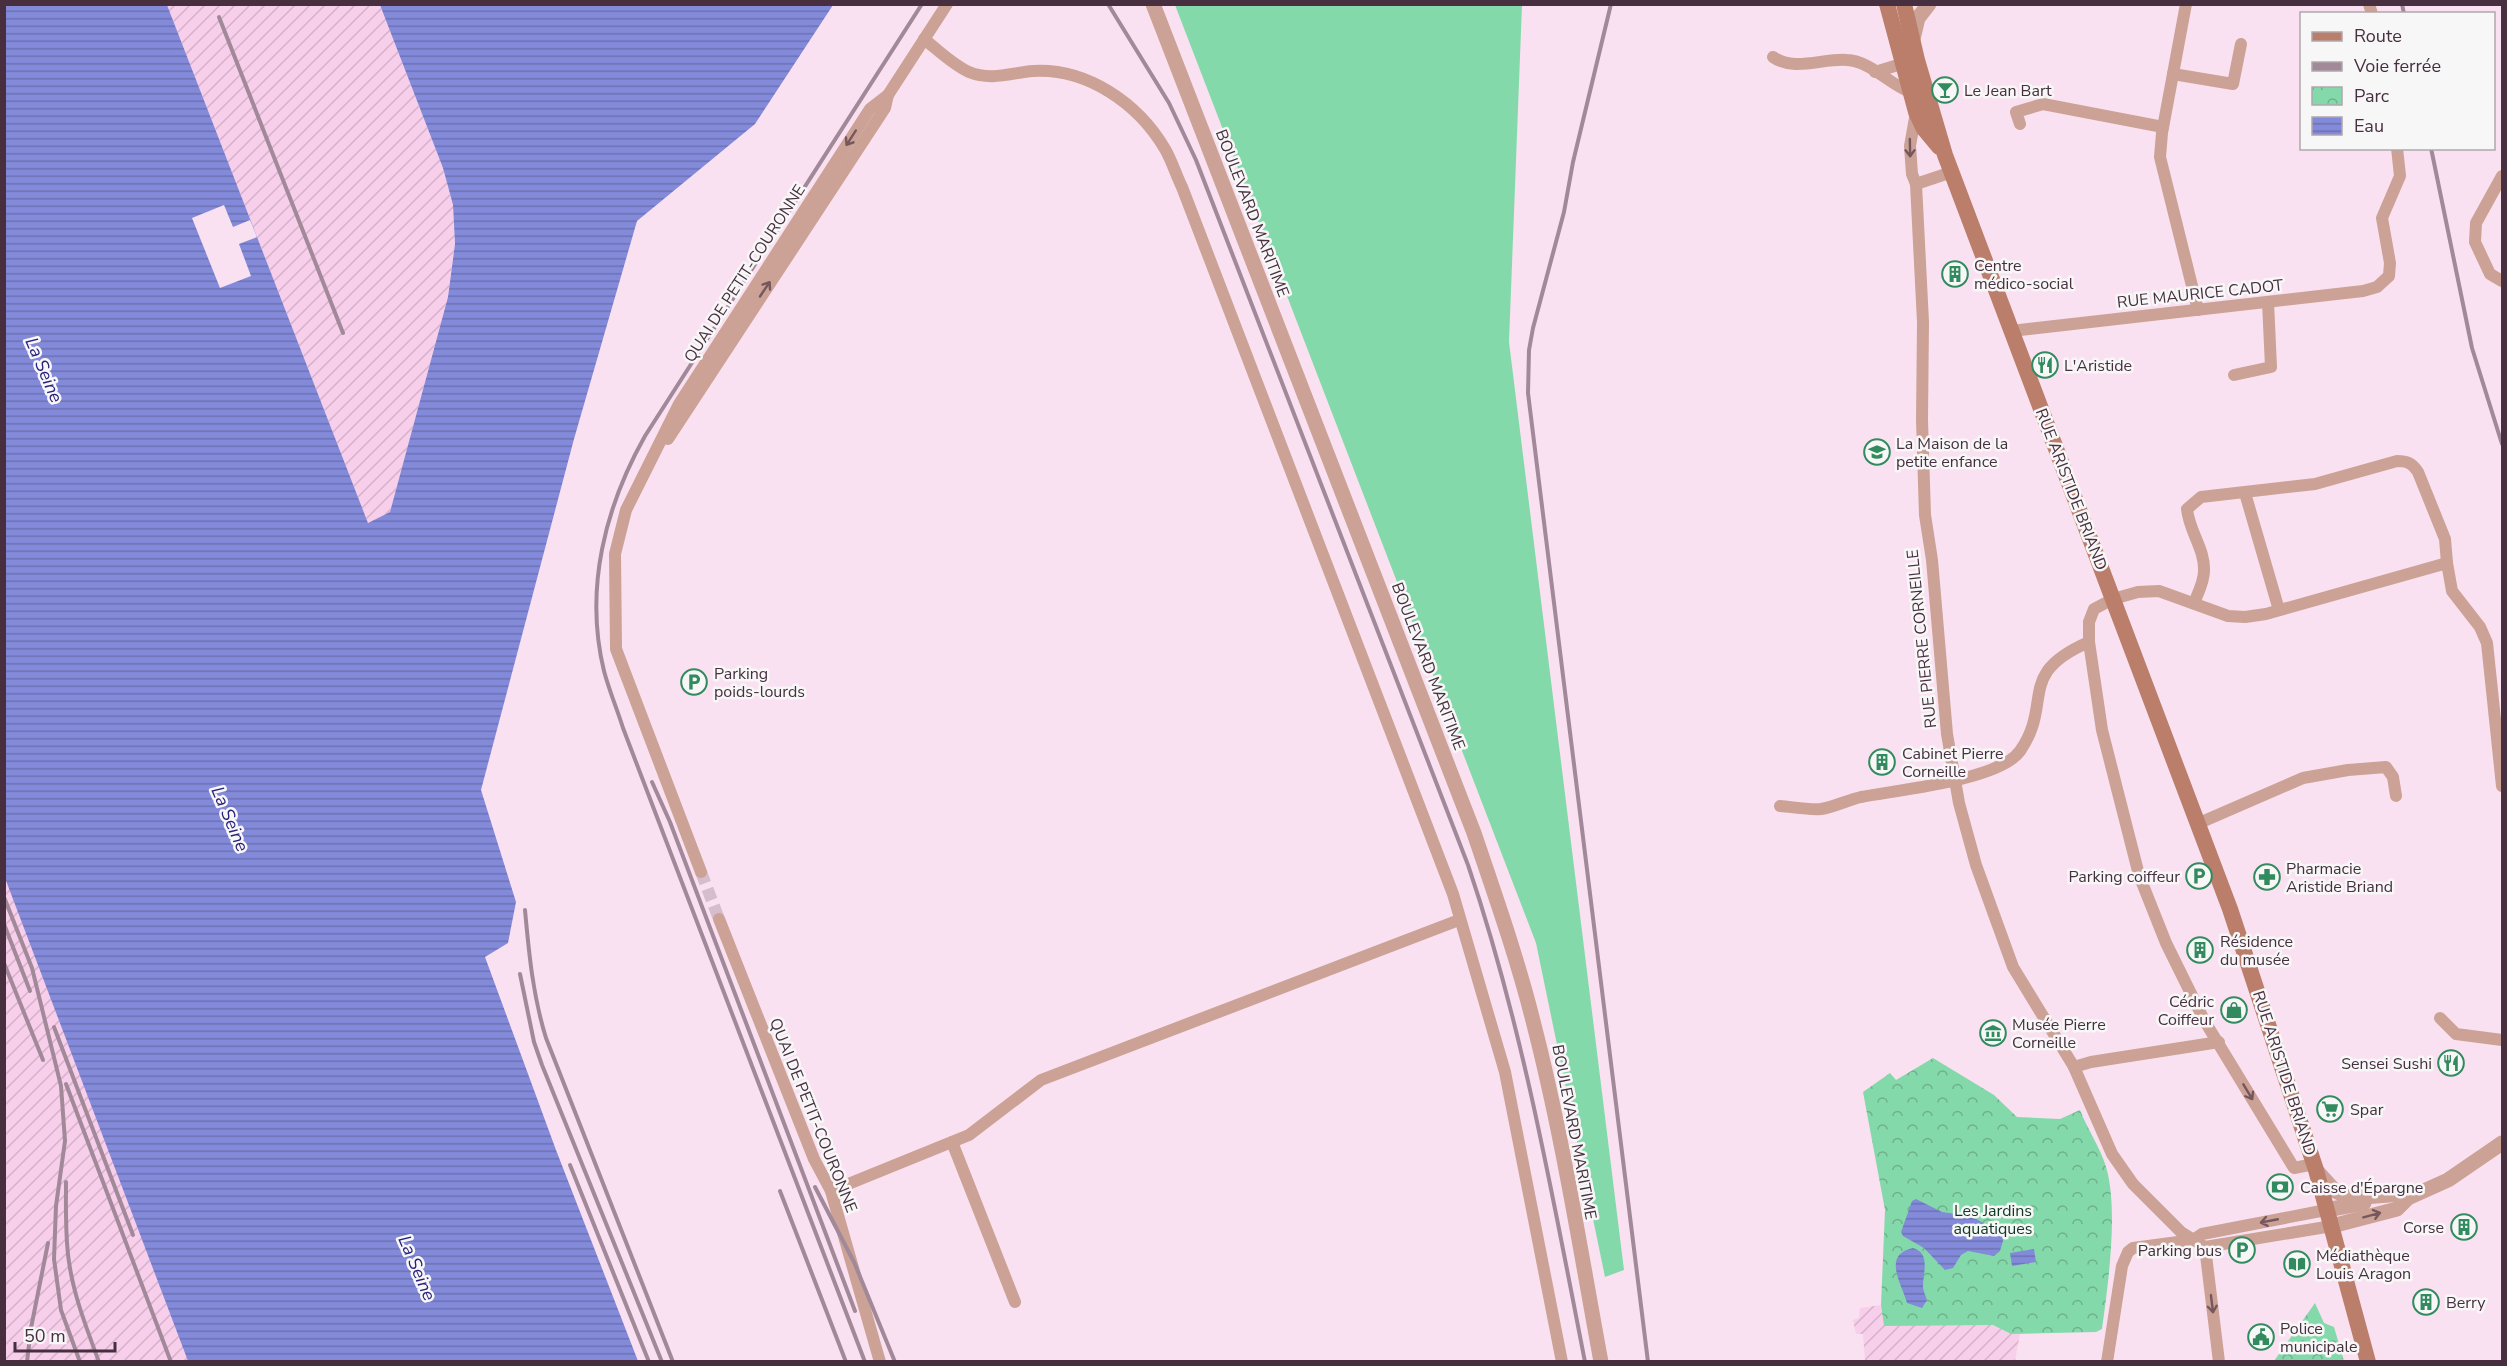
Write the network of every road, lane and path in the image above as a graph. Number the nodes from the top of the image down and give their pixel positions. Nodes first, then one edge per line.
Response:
1 (947, 4) edge
2 (1153, 4) edge
3 (1887, 4) edge
4 (1903, 4) edge
5 (1929, 4) edge
6 (2186, 4) edge
7 (1892, 24) junction
8 (924, 39) junction
9 (1913, 39) junction
10 (2241, 44) dead end
11 (1773, 57) dead end
12 (1910, 62) junction
13 (1875, 72) junction
14 (2173, 74) junction
15 (1910, 92) junction
16 (1916, 112) junction
17 (2019, 124) dead end
18 (2163, 127) junction
19 (2397, 150) edge
20 (1945, 155) junction
21 (1952, 172) junction
22 (2502, 176) edge
23 (1916, 184) junction
24 (2502, 281) edge
25 (2268, 302) junction
26 (2198, 310) junction
27 (2011, 331) junction
28 (2234, 375) dead end
29 (2244, 493) junction
30 (2447, 563) junction
31 (2113, 599) junction
32 (2194, 603) junction
33 (2279, 610) junction
34 (2090, 642) junction
35 (2500, 739) edge
36 (1954, 779) junction
37 (2502, 786) edge
38 (2396, 796) dead end
39 (1780, 806) dead end
40 (2197, 824) junction
41 (701, 872) tunnel mouth
42 (718, 919) tunnel mouth
43 (1459, 920) junction
44 (2440, 1018) dead end
45 (2502, 1040) edge
46 (2218, 1042) junction
47 (2074, 1066) junction
48 (952, 1142) junction
49 (2502, 1143) edge
50 (2315, 1167) junction
51 (831, 1191) junction
52 (2405, 1196) junction
53 (2329, 1218) junction
54 (2193, 1240) junction
55 (2205, 1246) junction
56 (1015, 1302) dead end
57 (880, 1362) edge
58 (1562, 1362) edge
59 (1601, 1362) edge
60 (2107, 1362) edge
61 (2219, 1362) edge
62 (2368, 1362) edge

1 - 8 street, QUAI DE PETIT-COURONNE
2 - 59 street, BOULEVARD MARITIME
3 - 7 main road, RUE ARISTIDE BRIAND
4 - 7 street
4 - 9 main road, RUE ARISTIDE BRIAND
5 - 9 street
6 - 14 street
7 - 12 main road, RUE ARISTIDE BRIAND
8 - 41 street, QUAI DE PETIT-COURONNE
8 - 43 street
9 - 12 main road, RUE ARISTIDE BRIAND
10 - 14 street
11 - 13 street
12 - 13 street
12 - 15 main road, RUE ARISTIDE BRIAND
12 - 20 main road, RUE ARISTIDE BRIAND
13 - 15 street
14 - 18 street
15 - 16 main road, RUE ARISTIDE BRIAND
16 - 20 main road, RUE ARISTIDE BRIAND
16 -> 23 street, RUE PIERRE CORNEILLE
17 - 18 street
18 - 26 street
19 - 25 street, RUE MAURICE CADOT
20 - 21 main road, RUE ARISTIDE BRIAND
21 - 23 street
21 - 27 main road, RUE ARISTIDE BRIAND
22 - 24 street
23 - 36 street, RUE PIERRE CORNEILLE
25 - 26 street, RUE MAURICE CADOT
25 - 28 street
26 - 27 street, RUE MAURICE CADOT
27 - 31 main road, RUE ARISTIDE BRIAND
29 - 30 street
29 - 32 street
29 - 33 street
30 - 33 street
30 - 35 street
31 - 32 street
31 - 34 street
31 - 40 main road, RUE ARISTIDE BRIAND
32 - 33 street
34 - 36 street
34 - 46 street
35 - 37 street
36 - 39 street
36 - 47 street, RUE PIERRE CORNEILLE
38 - 40 street
40 - 50 main road, RUE ARISTIDE BRIAND
42 - 51 street, QUAI DE PETIT-COURONNE
43 - 48 street
43 - 58 street
44 - 45 street
46 - 47 street
46 -> 50 street
47 - 54 street, RUE PIERRE CORNEILLE
48 - 51 street
48 - 56 street
49 - 52 street
50 - 52 street
50 - 53 main road, RUE ARISTIDE BRIAND
51 - 57 street, QUAI DE PETIT-COURONNE
52 - 53 street
53 -> 54 street
53 - 55 street
53 - 62 main road, RUE ARISTIDE BRIAND
54 - 55 street, RUE PIERRE CORNEILLE
54 - 60 street
55 -> 61 street

